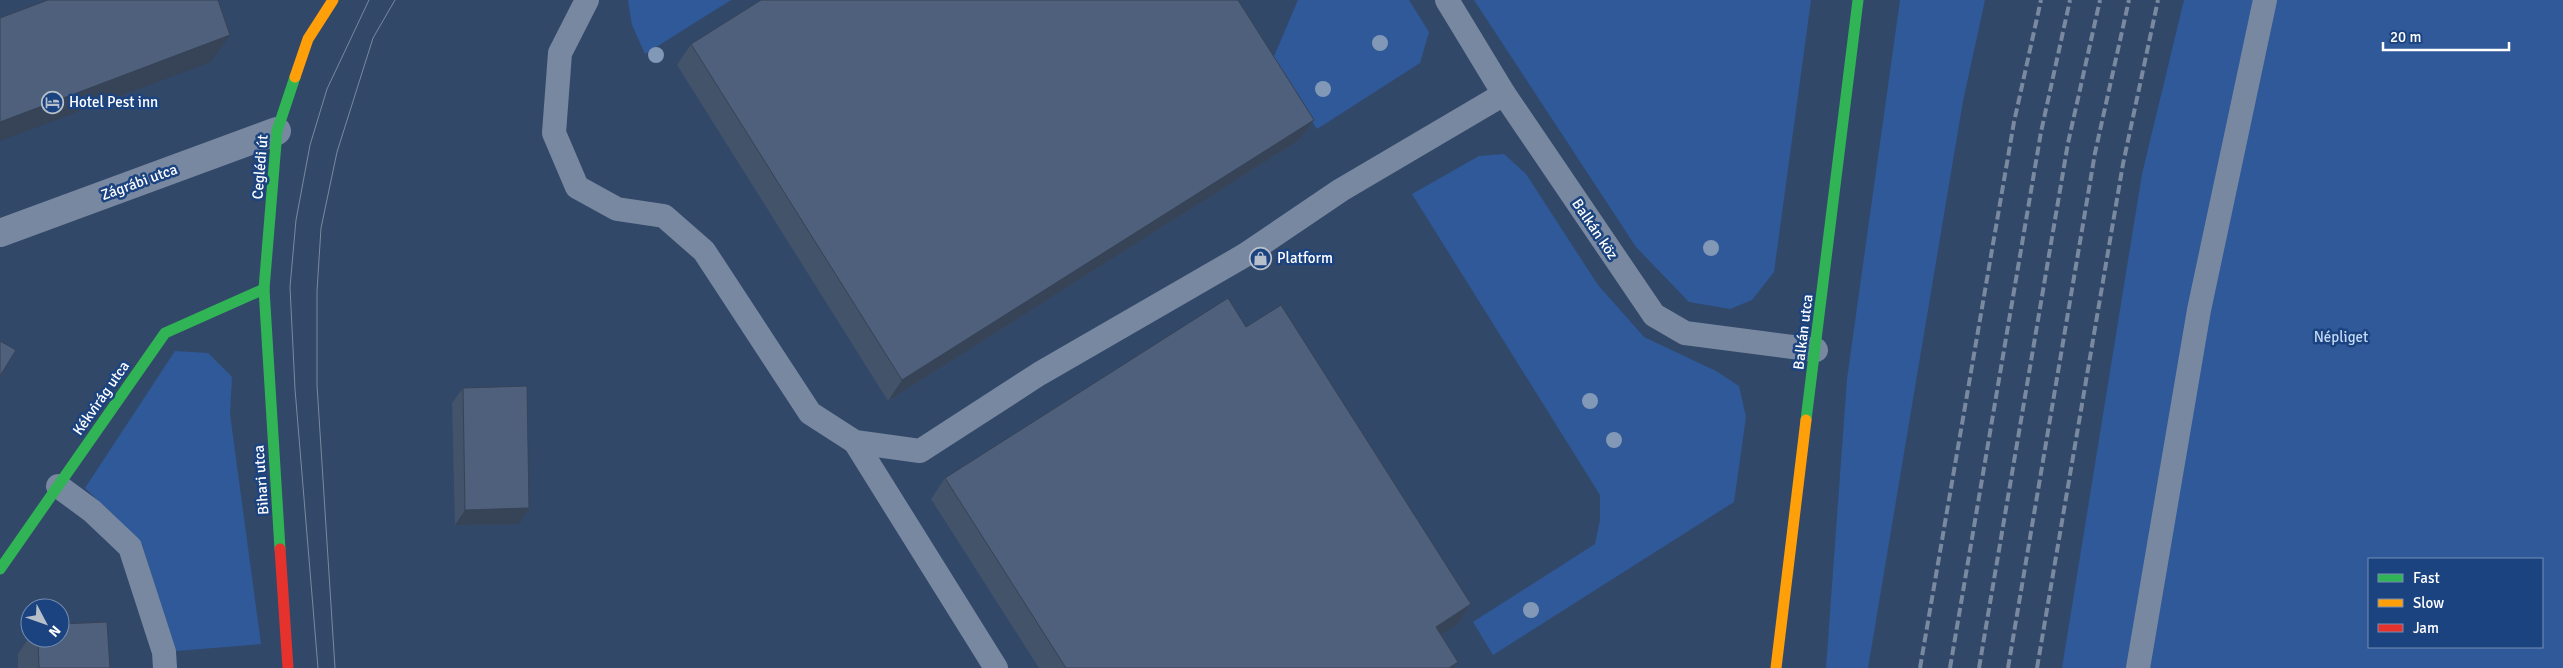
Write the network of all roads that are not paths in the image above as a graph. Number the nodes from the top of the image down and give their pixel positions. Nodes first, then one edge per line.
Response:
1 (333, 0) edge
2 (587, 0) edge
3 (1447, 0) edge
4 (1858, 0) edge
5 (2265, 0) edge
6 (1504, 94) junction
7 (277, 131) junction
8 (0, 233) edge
9 (264, 290) junction
10 (1816, 350) junction
11 (854, 442) junction
12 (58, 486) junction
13 (0, 569) edge
14 (165, 668) edge
15 (288, 668) edge
16 (996, 668) edge
17 (1776, 668) edge
18 (2138, 668) edge

1 - 7 street, Ceglédi út
2 - 11 lane
3 - 6 lane, Balkán köz
4 - 10 street, Balkán utca
5 - 18 lane
6 - 10 lane, Balkán köz
6 - 11 lane
7 - 8 street, Zágrábi utca
7 - 9 street, Ceglédi út
9 - 12 street, Kékvirág utca
9 - 15 street, Bihari utca
10 - 17 street, Balkán utca
11 - 16 lane
12 - 13 street, Kékvirág utca
12 - 14 lane

